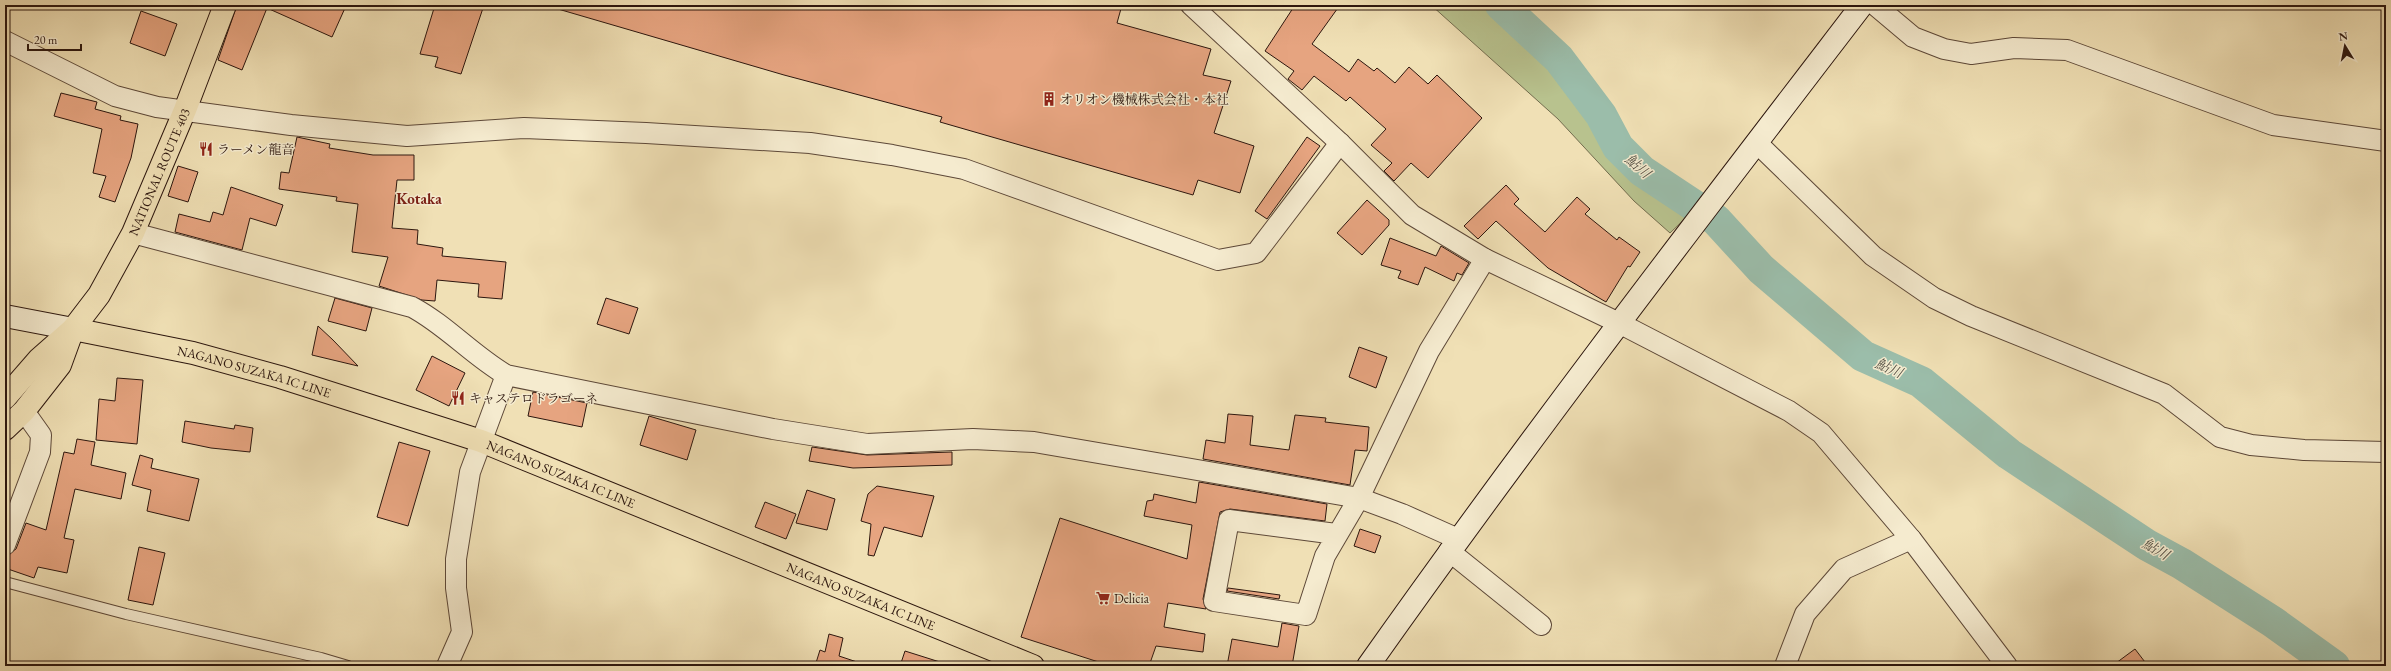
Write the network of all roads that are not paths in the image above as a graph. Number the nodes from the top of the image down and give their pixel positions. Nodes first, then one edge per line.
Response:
1 (225, 5) edge
2 (1190, 5) edge
3 (1862, 5) edge
4 (1875, 5) edge
5 (5, 41) edge
6 (185, 110) junction
7 (2386, 141) edge
8 (1340, 143) junction
9 (1753, 147) junction
10 (133, 233) junction
11 (1485, 259) junction
12 (5, 316) edge
13 (1619, 324) junction
14 (73, 330) junction
15 (506, 375) junction
16 (5, 398) edge
17 (24, 411) junction
18 (5, 429) edge
19 (481, 440) junction
20 (2386, 452) edge
21 (1359, 498) junction
22 (1336, 534) junction
23 (1911, 539) junction
24 (5, 545) edge
25 (1454, 545) junction
26 (5, 582) edge
27 (1542, 625) dead end
28 (348, 666) edge
29 (447, 666) edge
30 (1033, 666) edge
31 (1368, 666) edge
32 (1785, 666) edge
33 (2007, 666) edge

1 - 6 main road, NATIONAL ROUTE 403
2 - 8 street
3 - 9 street
4 - 7 street
5 - 6 street
6 - 8 street
6 - 10 main road, NATIONAL ROUTE 403
8 - 11 street
9 - 13 street
9 - 20 street
10 - 14 main road, NATIONAL ROUTE 403
10 - 15 street
11 - 13 street
11 - 21 street
12 - 14 street
13 - 23 street
13 - 25 street
14 - 16 main road, NATIONAL ROUTE 403
14 - 17 main road, NATIONAL ROUTE 403
14 - 19 main road, NAGANO SUZAKA IC LINE
15 - 19 street
15 - 21 street
17 - 18 main road, NATIONAL ROUTE 403
17 - 24 street
19 - 29 street
19 - 30 main road, NAGANO SUZAKA IC LINE
21 - 22 street
21 - 25 street
22 - 22 street
23 - 32 street
23 - 33 street
25 - 27 street
25 - 31 street
26 - 28 lane

